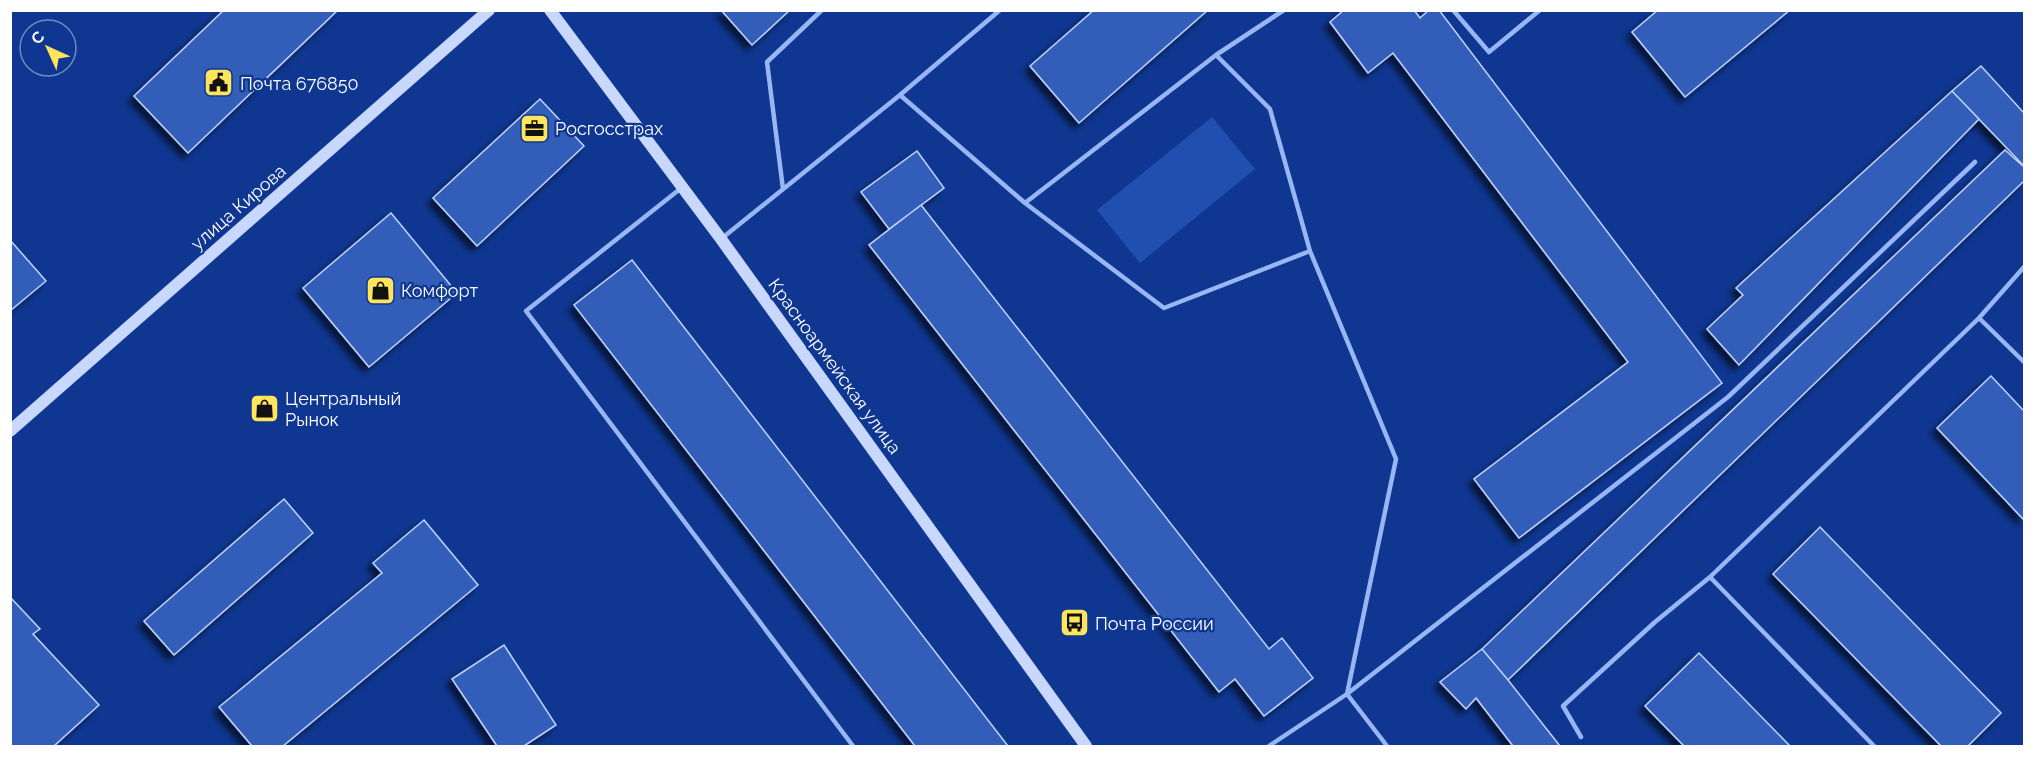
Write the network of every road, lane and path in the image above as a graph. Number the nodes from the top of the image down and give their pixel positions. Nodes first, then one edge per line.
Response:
1 (489, 10) edge
2 (550, 10) edge
3 (822, 10) edge
4 (1000, 10) edge
5 (1284, 10) edge
6 (1453, 10) edge
7 (1540, 10) edge
8 (1216, 55) junction
9 (900, 95) junction
10 (1975, 162) dead end
11 (682, 187) junction
12 (783, 189) junction
13 (1025, 203) junction
14 (721, 239) junction
15 (1310, 251) junction
16 (2025, 267) edge
17 (1979, 318) junction
18 (2025, 362) edge
19 (10, 431) edge
20 (1710, 577) junction
21 (1347, 694) junction
22 (1581, 737) dead end
23 (853, 747) edge
24 (1086, 747) edge
25 (1269, 747) edge
26 (1387, 747) edge
27 (1874, 747) edge

1 - 19 street, улица Кирова
2 - 11 street, Красноармейская улица
3 - 12 lane
4 - 9 lane
5 - 8 lane
6 - 7 lane
8 - 13 lane
8 - 15 lane
9 - 12 lane
9 - 13 lane
10 - 21 lane
11 - 14 street, Красноармейская улица
11 - 23 lane
12 - 14 lane
13 - 15 lane
14 - 24 street, Красноармейская улица
15 - 21 lane
16 - 17 lane
17 - 18 lane
17 - 20 lane
20 - 22 lane
20 - 27 lane
21 - 25 lane
21 - 26 lane

